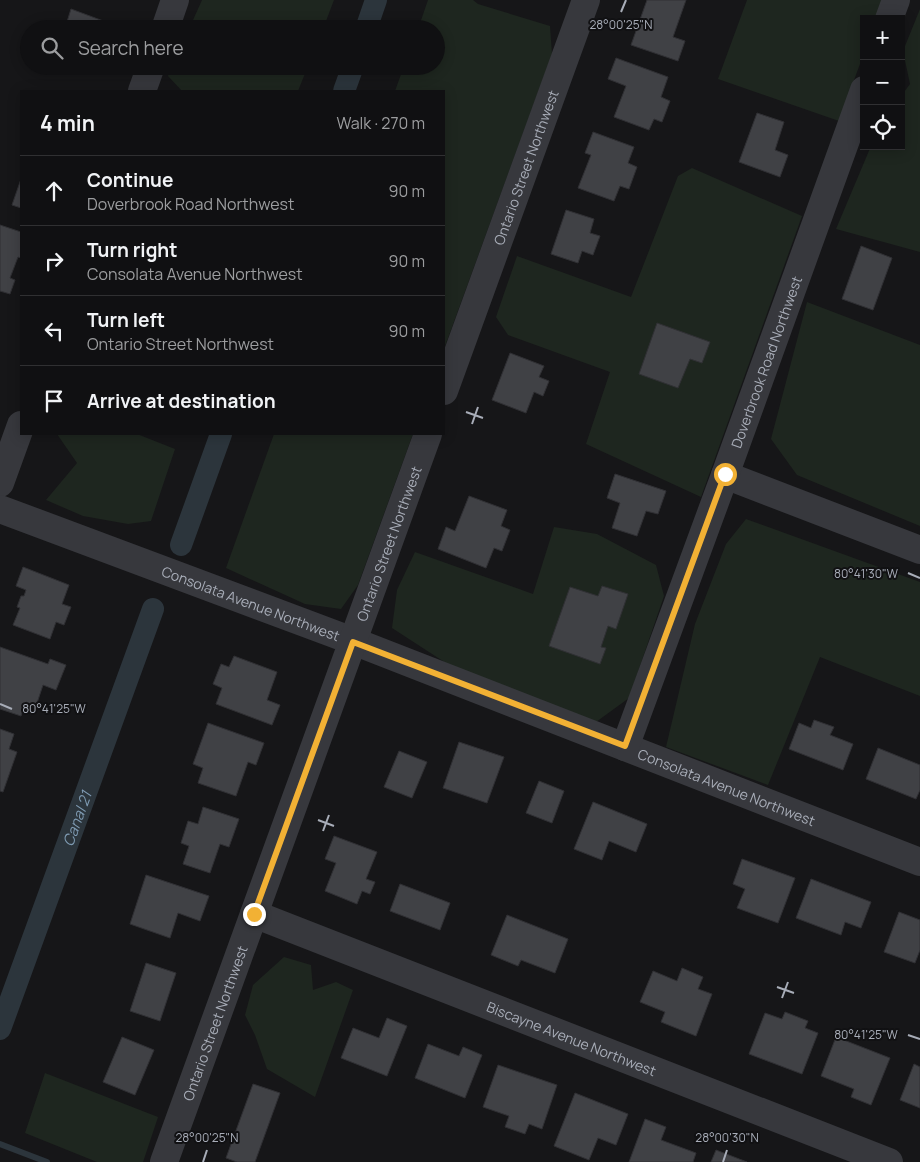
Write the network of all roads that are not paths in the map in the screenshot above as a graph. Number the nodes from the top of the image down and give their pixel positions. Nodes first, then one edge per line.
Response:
1 (175, 0) edge
2 (586, 0) edge
3 (896, 0) edge
4 (891, 15) edge
5 (168, 20) edge
6 (148, 75) edge
7 (142, 90) edge
8 (860, 101) edge
9 (445, 388) edge
10 (20, 428) edge
11 (428, 435) edge
12 (725, 474) junction
13 (0, 483) edge
14 (0, 509) edge
15 (920, 550) edge
16 (353, 642) junction
17 (625, 746) junction
18 (920, 862) edge
19 (254, 914) junction
20 (164, 1162) edge
21 (889, 1162) edge

1 - 5 street
2 - 9 street, Ontario Street Northwest
3 - 4 street
6 - 7 street
8 - 12 street, Doverbrook Road Northwest
10 - 13 street
11 - 16 street, Ontario Street Northwest
12 - 15 street
12 - 17 street, Doverbrook Road Northwest
14 - 16 street, Consolata Avenue Northwest
16 - 17 street, Consolata Avenue Northwest
16 - 19 street, Ontario Street Northwest
17 - 18 street, Consolata Avenue Northwest
19 - 20 street, Ontario Street Northwest
19 - 21 street, Biscayne Avenue Northwest

